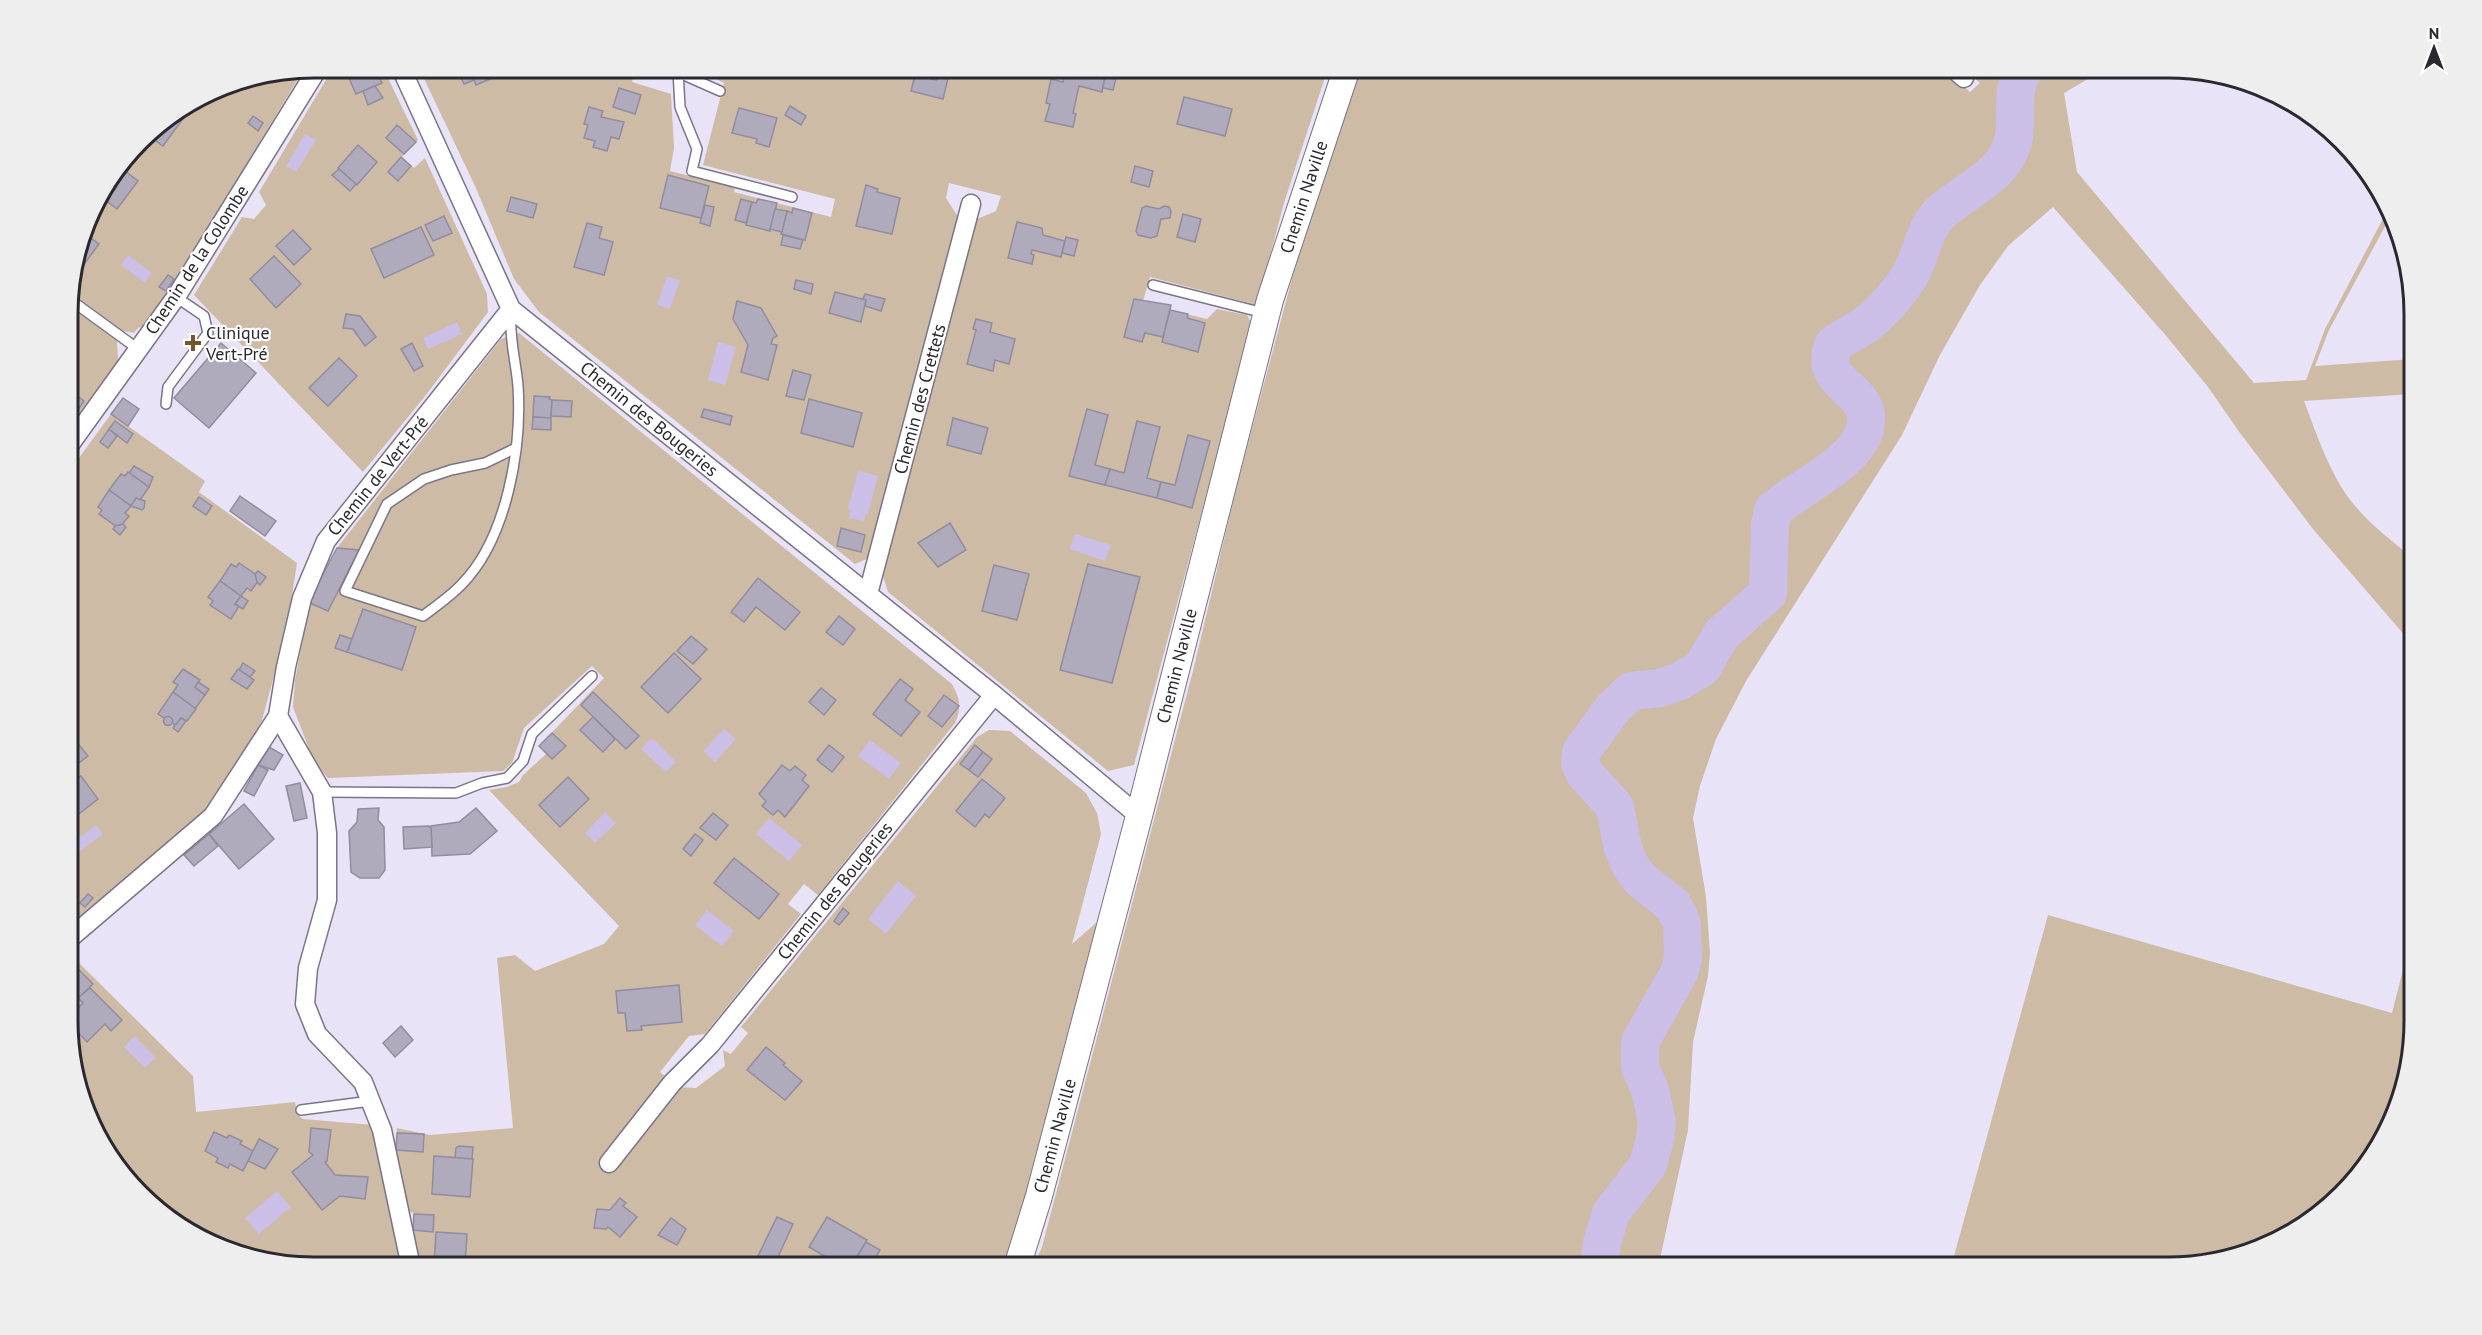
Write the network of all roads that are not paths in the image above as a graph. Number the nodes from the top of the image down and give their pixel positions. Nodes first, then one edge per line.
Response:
1 (312, 78) edge
2 (406, 78) edge
3 (678, 78) edge
4 (691, 78) edge
5 (1344, 78) edge
6 (720, 91) dead end
7 (792, 197) dead end
8 (971, 204) dead end
9 (1153, 285) dead end
10 (176, 297) junction
11 (79, 306) edge
12 (511, 309) junction
13 (1267, 314) junction
14 (138, 349) junction
15 (166, 404) dead end
16 (78, 433) edge
17 (516, 448) junction
18 (868, 594) junction
19 (592, 676) dead end
20 (994, 695) junction
21 (278, 716) junction
22 (322, 792) junction
23 (1139, 816) junction
24 (78, 931) edge
25 (371, 1101) junction
26 (301, 1110) dead end
27 (609, 1163) dead end
28 (409, 1257) edge
29 (1020, 1257) edge

1 - 10 street, Chemin de la Colombe
2 - 12 street, Chemin des Bougeries
3 - 7 lane
4 - 6 lane
5 - 13 street, Chemin Naville
8 - 18 street, Chemin des Crettets
9 - 13 lane
10 - 14 street, Chemin de la Colombe
10 - 15 lane
11 - 14 lane
12 - 17 lane
12 - 18 street, Chemin des Bougeries
12 - 21 street, Chemin de Vert-Pré
13 - 23 street, Chemin Naville
14 - 16 street, Chemin de la Colombe
17 - 17 lane
18 - 20 street, Chemin des Bougeries
19 - 22 lane
20 - 23 street, Chemin des Bougeries
20 - 27 street, Chemin des Bougeries
21 - 22 street
21 - 24 street, Chemin de Vert-Pré
22 - 25 street
23 - 29 street, Chemin Naville
25 - 26 lane
25 - 28 street

